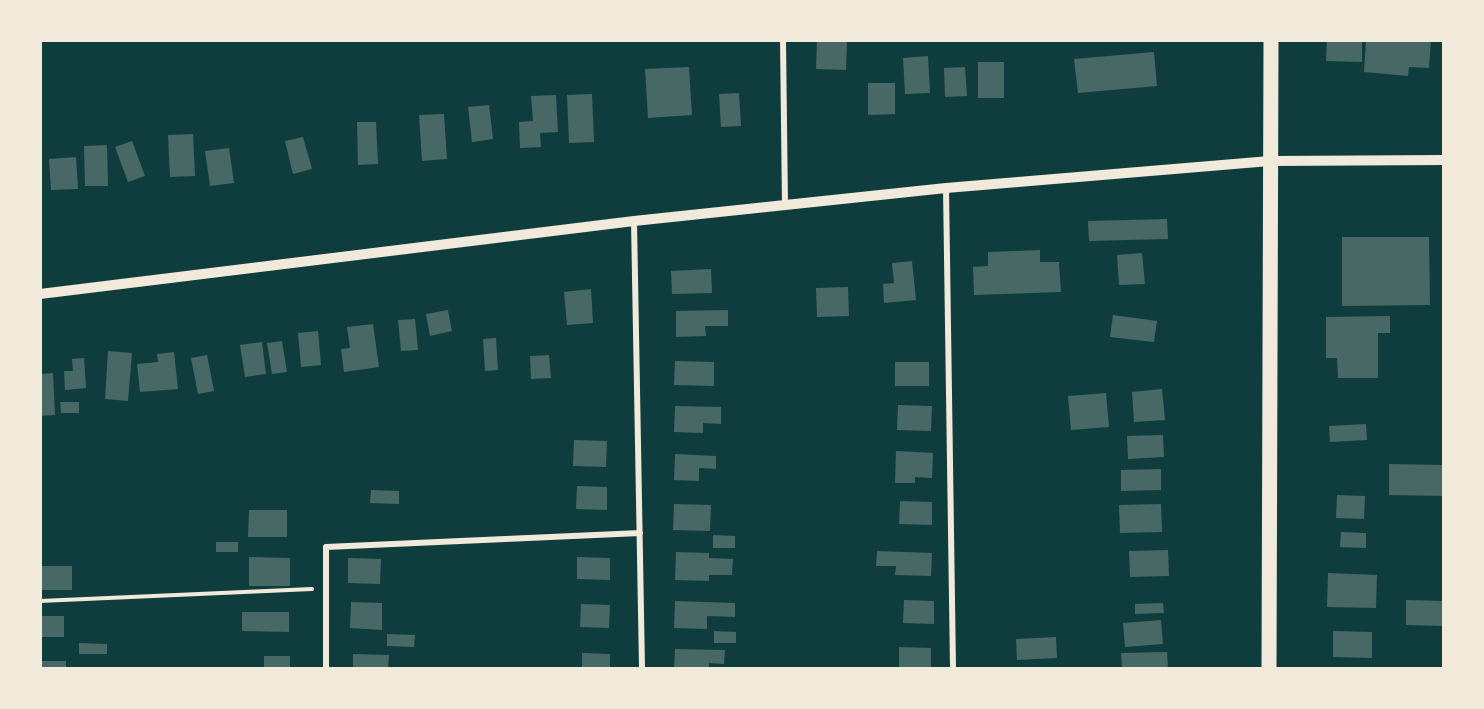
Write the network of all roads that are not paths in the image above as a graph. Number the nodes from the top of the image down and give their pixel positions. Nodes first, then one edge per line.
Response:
1 (783, 40) edge
2 (1271, 40) edge
3 (1443, 160) edge
4 (1270, 161) junction
5 (946, 188) junction
6 (785, 206) junction
7 (634, 221) junction
8 (40, 294) edge
9 (640, 533) junction
10 (326, 669) edge
11 (642, 669) edge
12 (953, 669) edge
13 (1269, 669) edge

1 - 6 street
2 - 4 main road
3 - 4 street
4 - 5 street
4 - 13 main road
5 - 6 street
5 - 12 street
6 - 7 street
7 - 8 street
7 - 9 street
9 - 10 street
9 - 11 street

